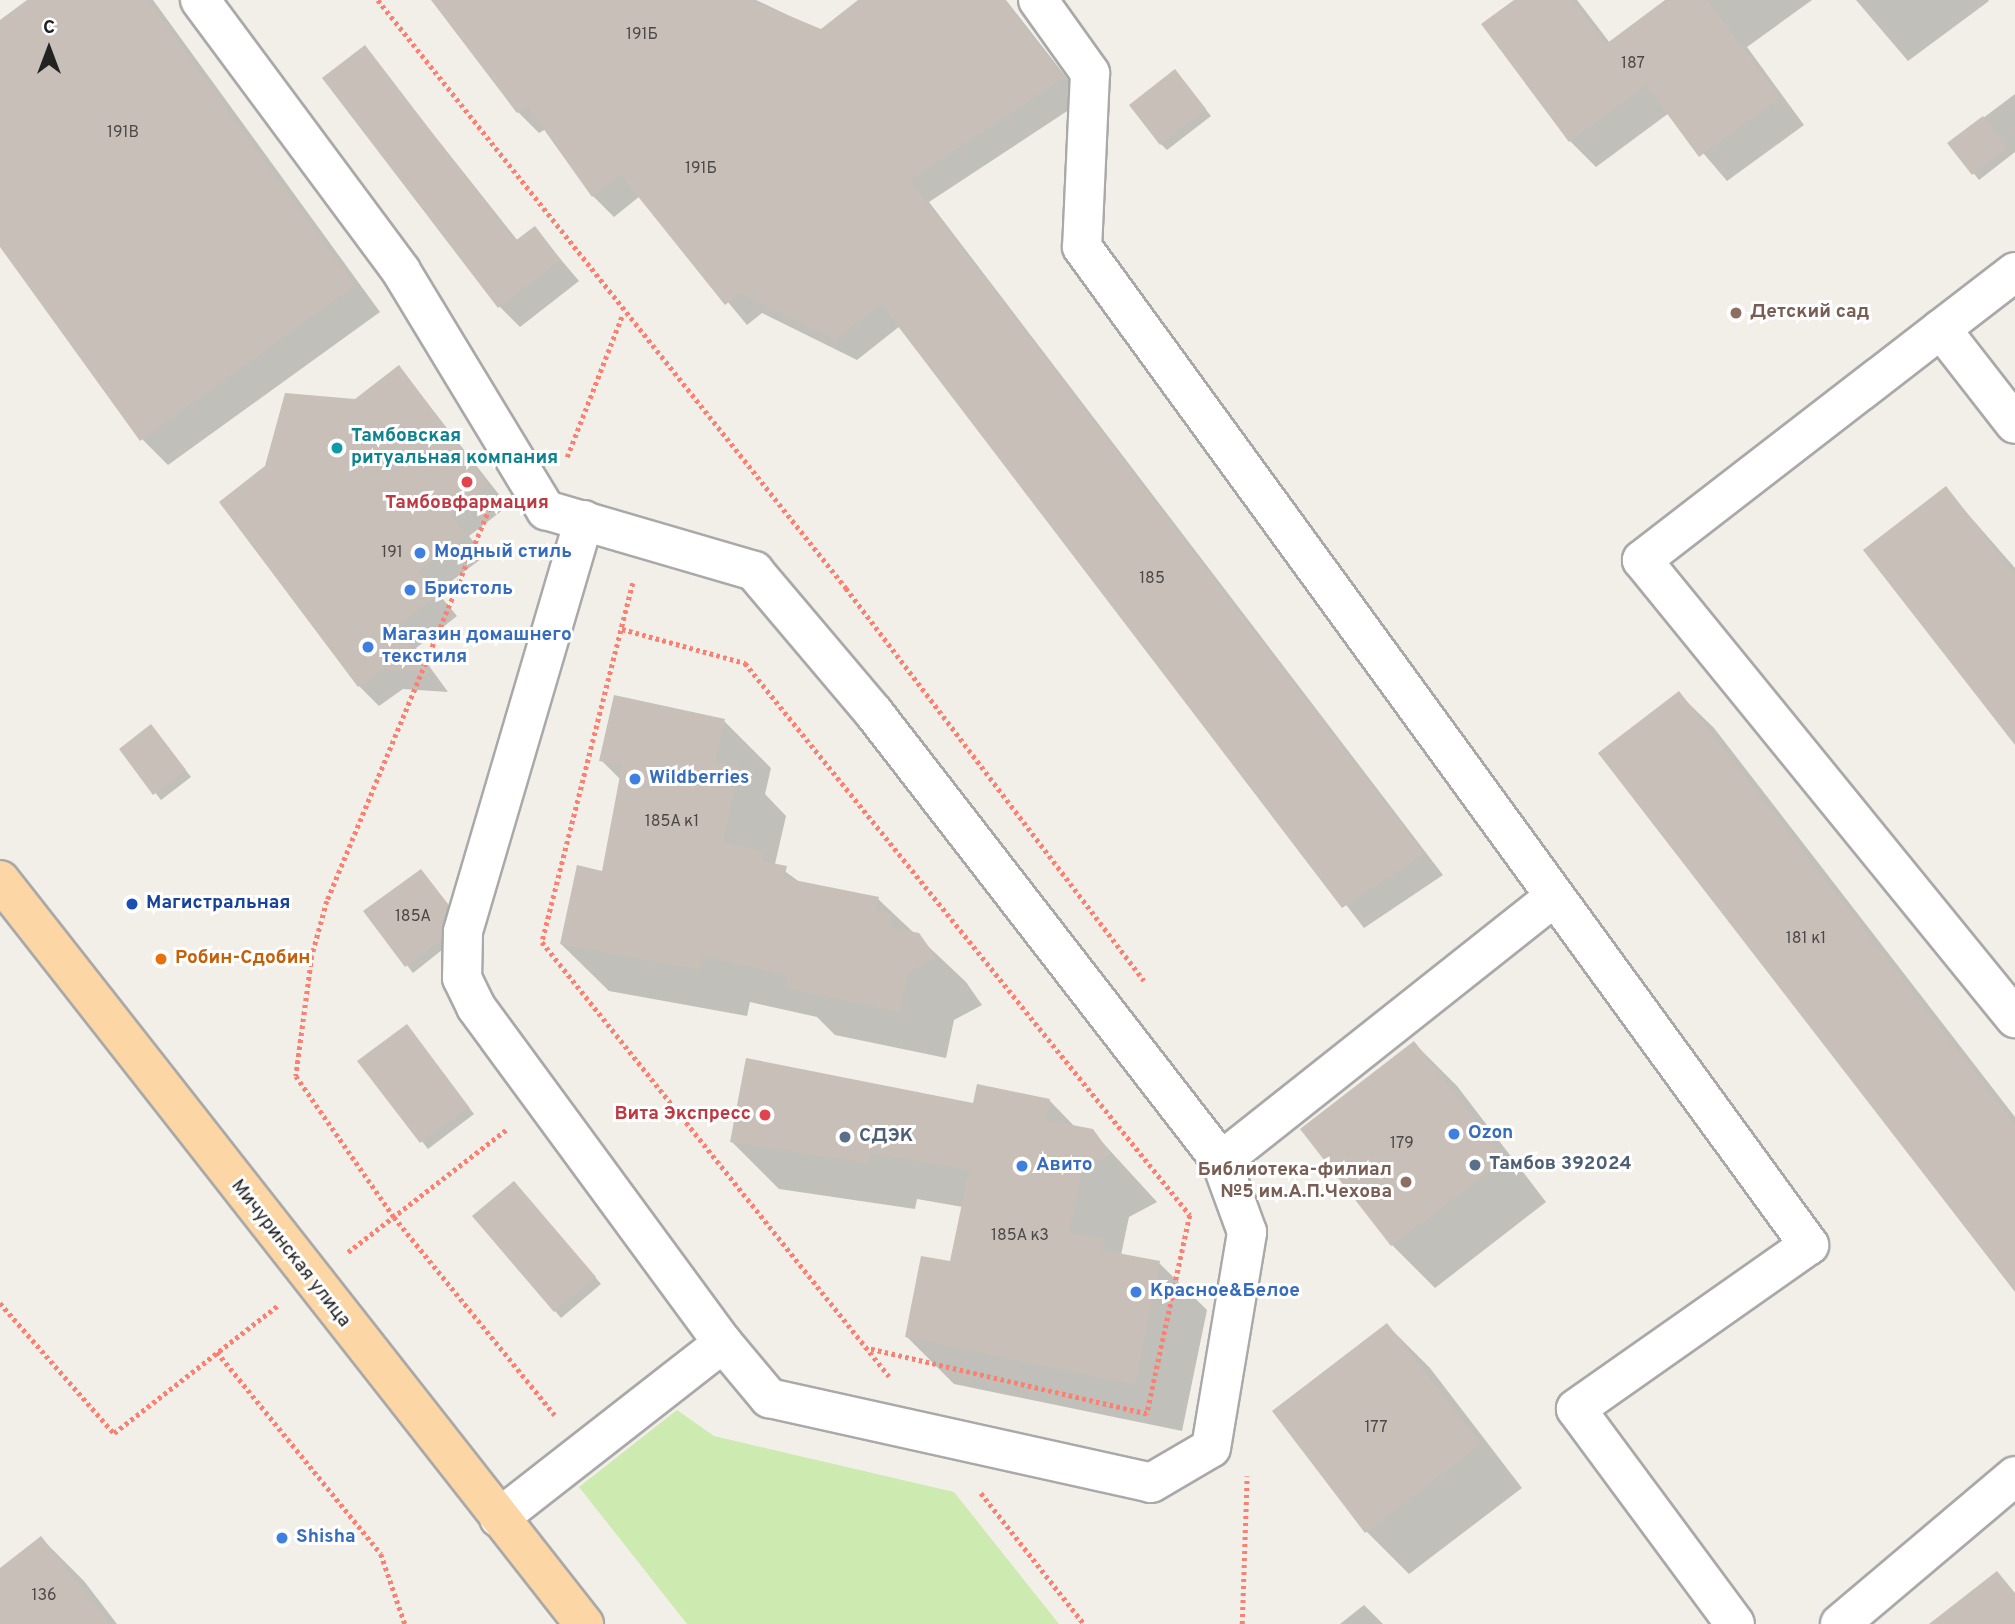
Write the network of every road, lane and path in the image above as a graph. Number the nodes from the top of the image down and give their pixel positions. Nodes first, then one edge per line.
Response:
1 (200, 0) edge
2 (1038, 0) edge
3 (2015, 272) edge
4 (622, 315) dead end
5 (1941, 329) junction
6 (2015, 424) edge
7 (546, 510) junction
8 (584, 520) junction
9 (644, 539) junction
10 (622, 629) junction
11 (0, 880) edge
12 (1552, 900) junction
13 (2015, 1018) edge
14 (544, 1101) junction
15 (1221, 1161) junction
16 (394, 1217) junction
17 (310, 1280) junction
18 (0, 1303) edge
19 (723, 1343) junction
20 (866, 1348) junction
21 (217, 1352) junction
22 (936, 1436) junction
23 (586, 1453) junction
24 (2015, 1476) edge
25 (499, 1518) junction
26 (405, 1624) edge
27 (584, 1624) edge
28 (1084, 1624) edge
29 (1735, 1624) edge
30 (1840, 1624) edge

1 - 7 lane
2 - 12 lane
3 - 5 lane
4 - 7 path
5 - 6 lane
5 - 13 lane
7 - 8 lane
7 - 16 path
8 - 9 lane
8 - 14 lane
9 - 10 path
9 - 15 lane
10 - 20 path
10 - 20 path
11 - 17 main road, Мичуринская улица
12 - 15 lane
12 - 29 lane
14 - 16 path
14 - 19 lane
15 - 22 lane
16 - 17 path
16 - 23 path
17 - 21 path
17 - 25 main road, Мичуринская улица
18 - 21 path
19 - 22 lane
19 - 23 lane
20 - 22 path
21 - 26 path
22 - 28 path
23 - 25 lane
24 - 30 lane
25 - 27 main road, Мичуринская улица

